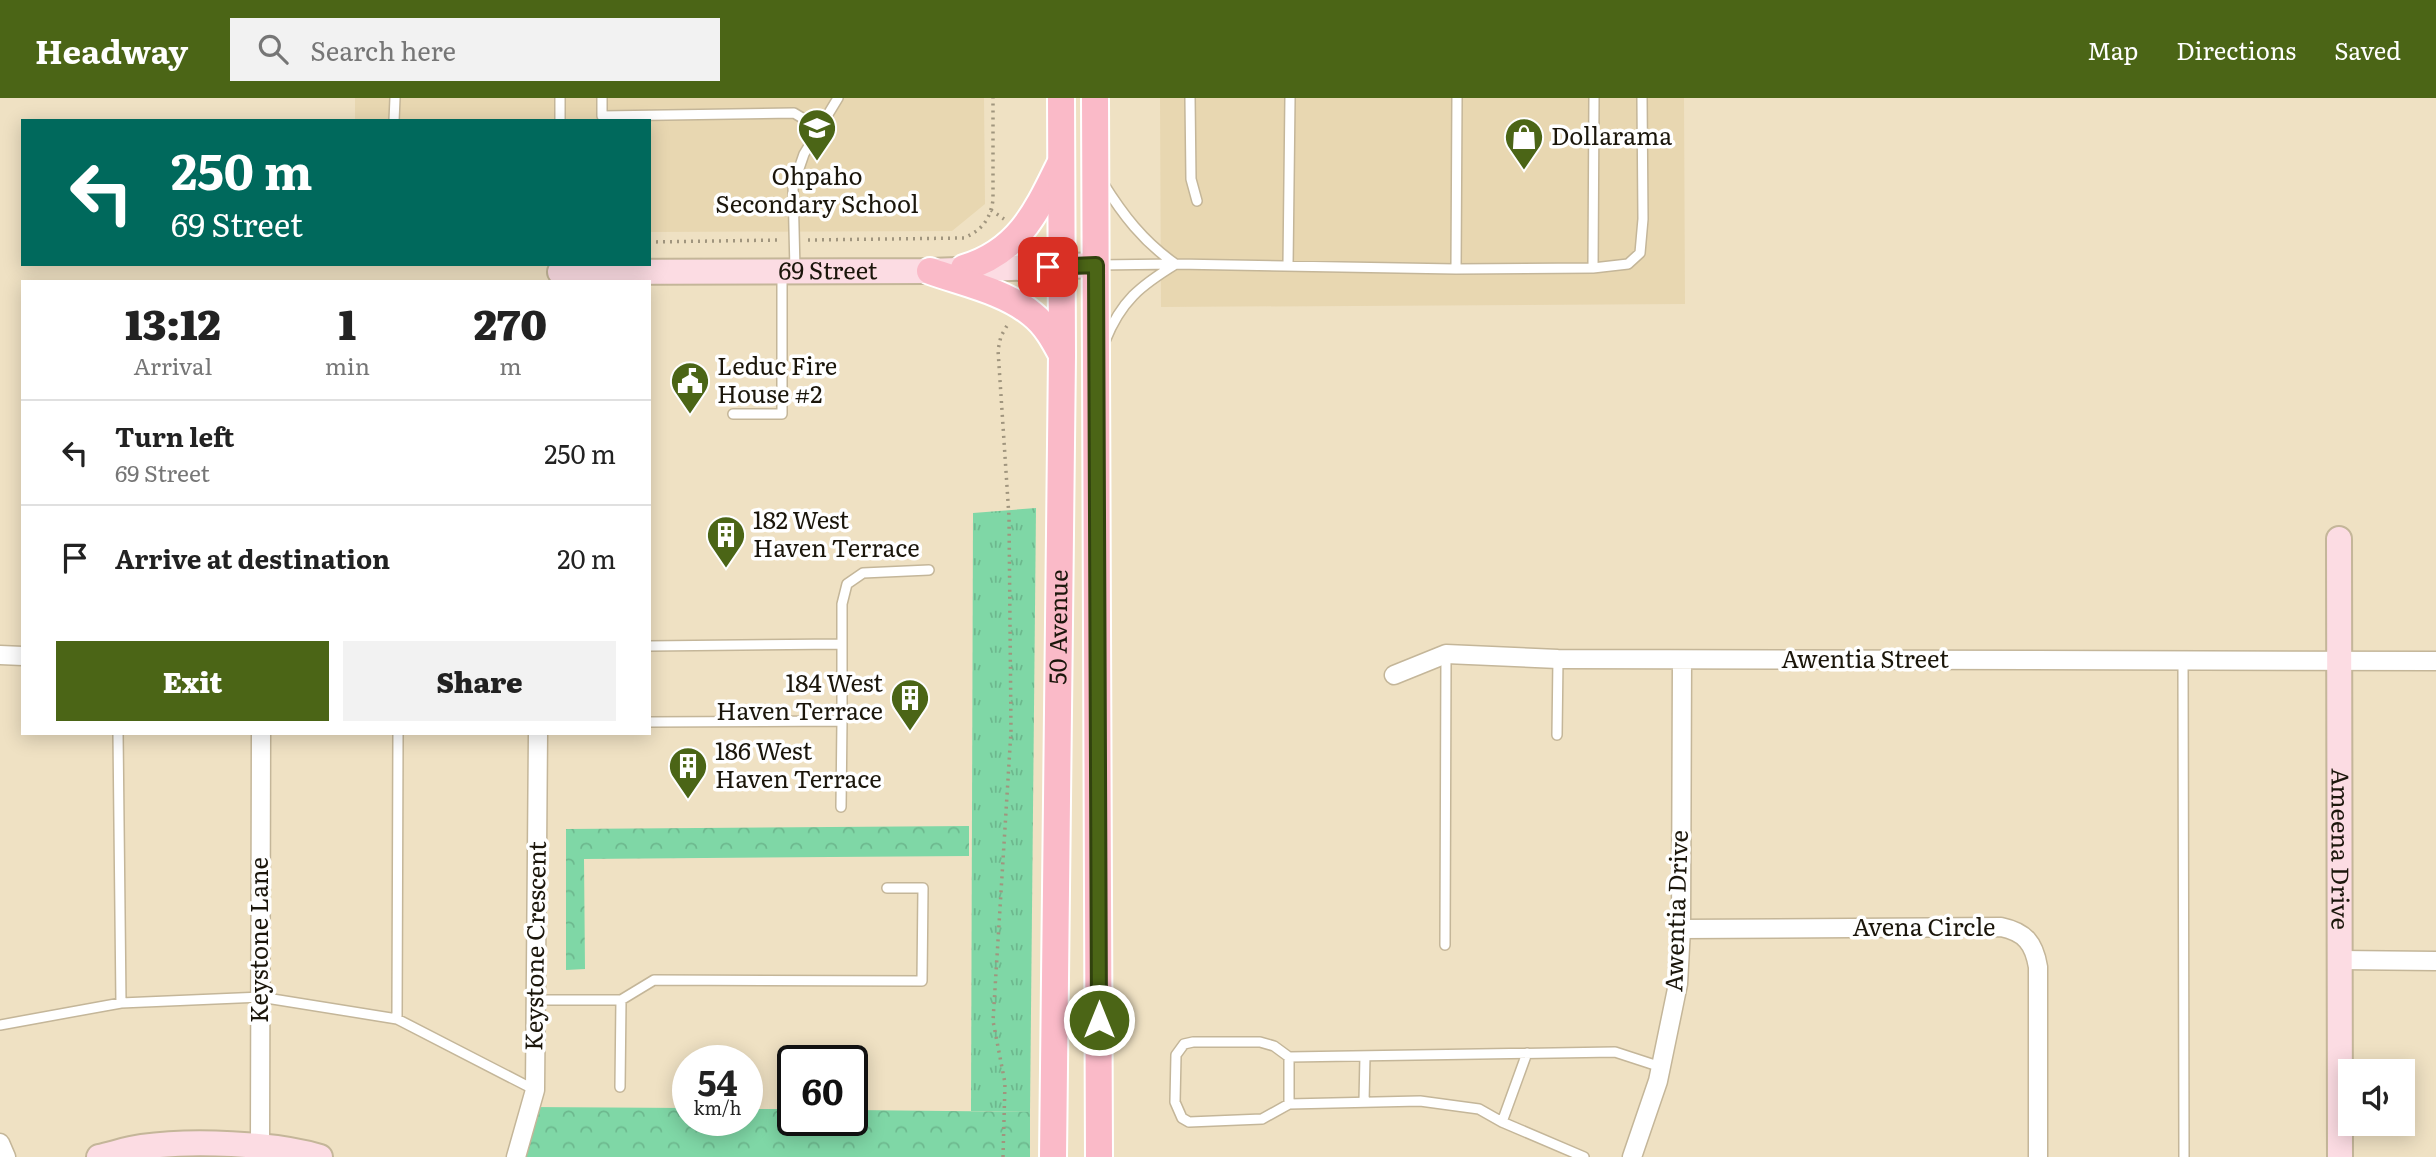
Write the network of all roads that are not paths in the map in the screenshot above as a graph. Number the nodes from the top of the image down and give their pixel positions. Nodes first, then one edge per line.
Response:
1 (395, 98) edge
2 (560, 98) edge
3 (601, 98) edge
4 (838, 98) edge
5 (1061, 98) edge
6 (1095, 98) edge
7 (1190, 98) edge
8 (1290, 98) edge
9 (1457, 98) edge
10 (1594, 98) edge
11 (1642, 98) edge
12 (394, 119) edge
13 (560, 119) edge
14 (602, 119) edge
15 (819, 128) junction
16 (1061, 162) junction
17 (1096, 172) junction
18 (1197, 201) dead end
19 (1176, 264) junction
20 (1096, 265) junction
21 (1288, 265) junction
22 (1062, 266) junction
23 (560, 268) edge
24 (964, 268) junction
25 (1593, 268) junction
26 (1456, 269) junction
27 (930, 271) junction
28 (789, 272) junction
29 (1062, 355) junction
30 (1097, 373) junction
31 (733, 414) dead end
32 (2339, 539) dead end
33 (929, 570) dead end
34 (841, 644) junction
35 (651, 646) edge
36 (1446, 654) junction
37 (0, 655) edge
38 (21, 656) edge
39 (1558, 659) junction
40 (1682, 660) junction
41 (2183, 660) junction
42 (2340, 661) junction
43 (2436, 661) edge
44 (1395, 675) dead end
45 (842, 721) junction
46 (651, 722) edge
47 (118, 735) edge
48 (261, 735) edge
49 (398, 735) edge
50 (538, 735) edge
51 (1557, 735) dead end
52 (841, 807) dead end
53 (887, 888) dead end
54 (1681, 929) junction
55 (1445, 945) dead end
56 (2340, 960) junction
57 (2436, 961) edge
58 (260, 997) junction
59 (536, 1000) junction
60 (621, 1000) junction
61 (121, 1003) junction
62 (397, 1019) junction
63 (0, 1025) edge
64 (1527, 1053) junction
65 (1365, 1056) junction
66 (1289, 1057) junction
67 (1661, 1067) junction
68 (620, 1087) dead end
69 (534, 1090) junction
70 (1364, 1102) junction
71 (1289, 1104) junction
72 (1502, 1122) junction
73 (0, 1143) edge
74 (260, 1147) junction
75 (6, 1157) edge
76 (99, 1157) edge
77 (320, 1157) edge
78 (516, 1157) edge
79 (1053, 1157) edge
80 (1099, 1157) edge
81 (1584, 1157) edge
82 (1632, 1157) edge
83 (2038, 1157) edge
84 (2185, 1157) edge
85 (2340, 1157) edge

1 - 12 lane
2 - 13 lane
3 - 14 lane
4 - 15 lane
5 - 16 main road, 50 Avenue
6 - 17 main road, 50 Avenue
7 - 18 lane
8 - 21 lane
9 - 26 lane
10 - 25 lane
11 - 25 lane
14 - 15 lane
15 - 28 lane
16 - 22 main road, 50 Avenue
16 - 24 main road
17 - 19 lane
17 - 20 main road, 50 Avenue
19 - 20 lane
19 - 21 lane
19 - 30 lane
20 - 22 street, 69 Street
20 - 30 main road, 50 Avenue
21 - 26 lane
22 - 24 street, 69 Street
22 - 29 main road, 50 Avenue
23 - 28 street, 69 Street
24 - 27 street, 69 Street
25 - 26 lane
27 - 28 street, 69 Street
27 - 29 main road
28 - 31 lane
29 - 79 main road, 50 Avenue
30 - 80 main road, 50 Avenue
32 - 42 street, Ameena Drive
33 - 34 lane
34 - 35 lane
34 - 45 lane
36 - 39 street, Awentia Street
36 - 44 street, Awentia Street
36 - 55 lane
37 - 38 street
39 - 40 street, Awentia Street
39 - 51 lane
40 - 41 street, Awentia Street
40 - 54 street, Awentia Drive
41 - 42 street, Awentia Street
41 - 84 lane
42 - 43 street, Awentia Street
42 - 56 street, Ameena Drive
45 - 46 lane
45 - 52 lane
47 - 61 lane
48 - 58 street, Keystone Lane
49 - 62 lane
50 - 59 street, Keystone Crescent
53 - 60 lane
54 - 67 street, Awentia Drive
54 - 83 street, Avena Circle
56 - 57 street
56 - 85 street, Ameena Drive
58 - 61 lane
58 - 62 lane
58 - 74 street, Keystone Lane
59 - 60 lane
59 - 69 street, Keystone Crescent
60 - 68 lane
61 - 63 lane
62 - 69 lane
64 - 65 lane
64 - 67 lane
64 - 72 lane
65 - 66 lane
65 - 70 lane
66 - 71 lane
66 - 71 lane
67 - 82 street, Awentia Drive
69 - 78 street, Keystone Crescent
70 - 71 lane
70 - 72 lane
72 - 81 lane
73 - 75 street
74 - 76 street
74 - 77 street

